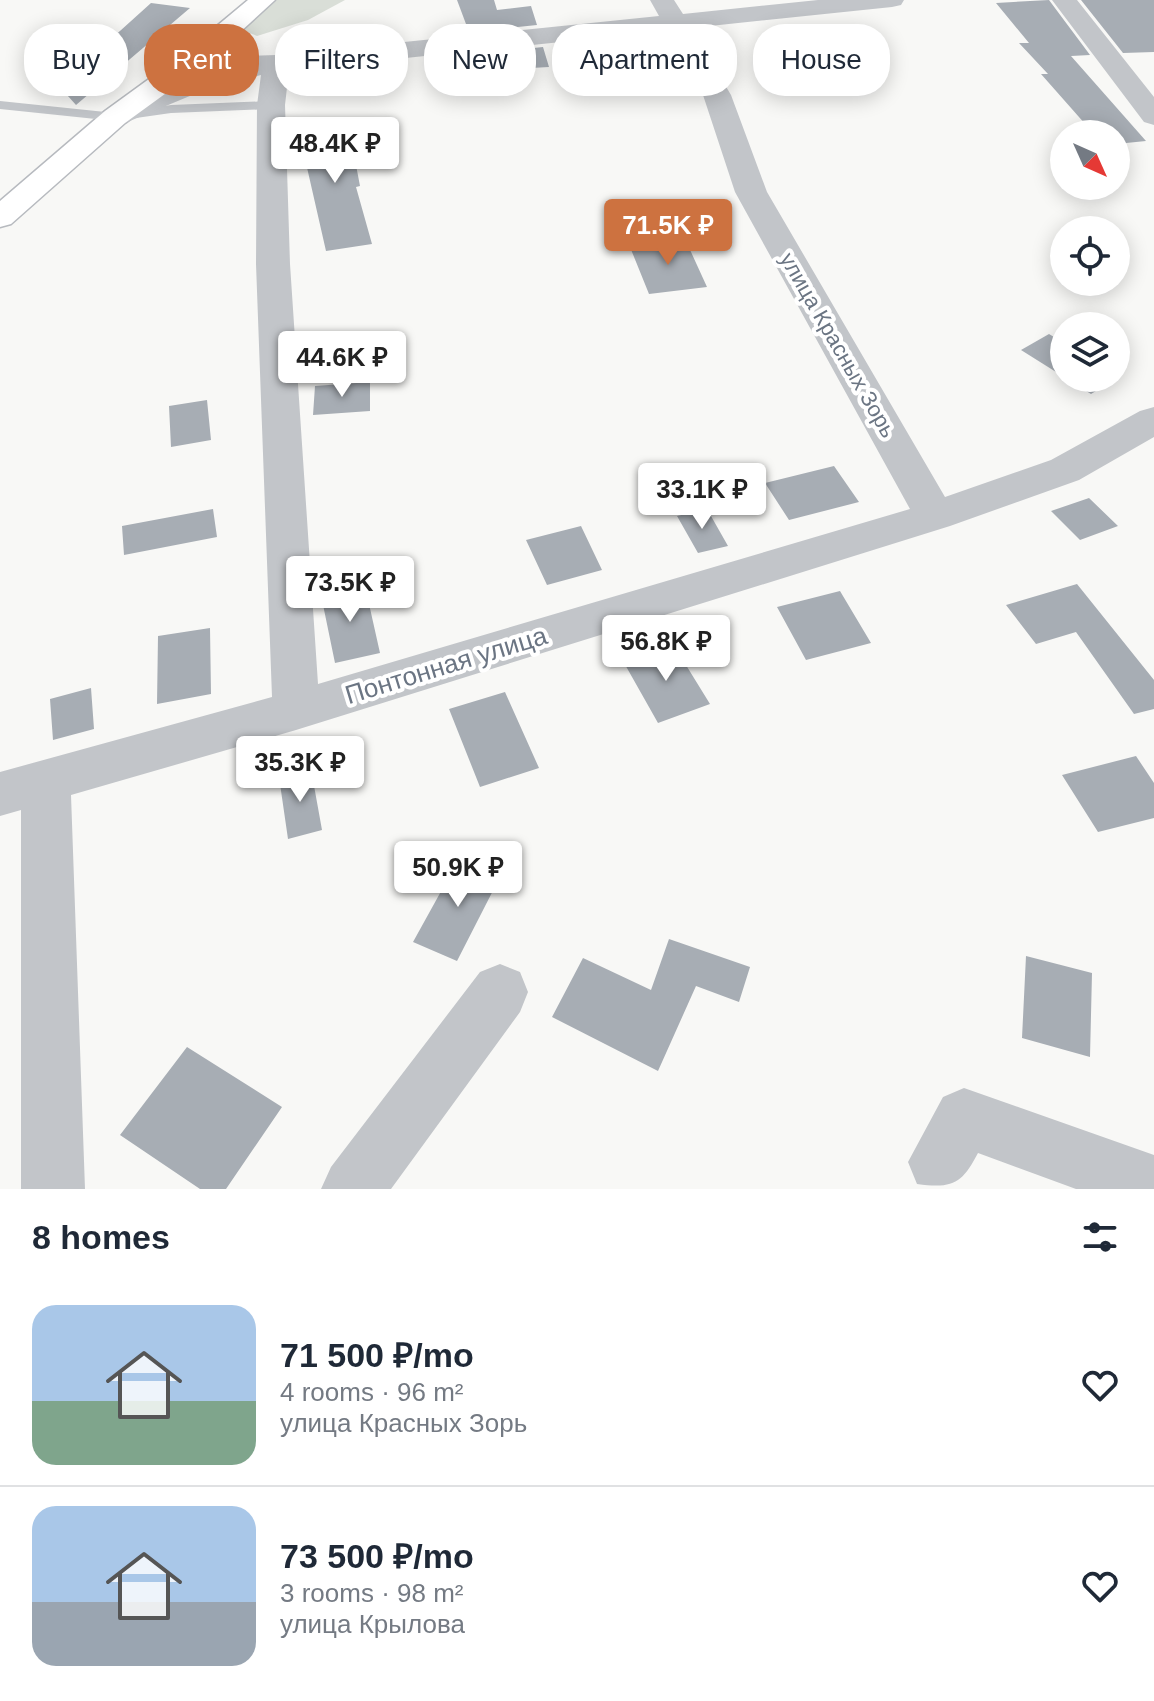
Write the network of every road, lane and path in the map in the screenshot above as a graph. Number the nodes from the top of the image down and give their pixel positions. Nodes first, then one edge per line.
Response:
1 (263, 0) edge
2 (892, 0) edge
3 (1064, 0) edge
4 (668, 11) edge
5 (235, 24) edge
6 (408, 45) edge
7 (275, 63) edge
8 (275, 71) edge
9 (144, 96) edge
10 (0, 105) edge
11 (271, 105) junction
12 (1154, 116) edge
13 (115, 117) junction
14 (0, 217) edge
15 (1154, 420) edge
16 (935, 516) junction
17 (296, 710) junction
18 (23, 788) edge
19 (500, 992) dead end
20 (939, 1162) dead end
21 (1154, 1186) edge
22 (53, 1189) edge
23 (353, 1189) edge

1 - 5 street
2 - 4 street
3 - 12 street
4 - 6 street
4 - 16 street, улица Красных Зорь
7 - 13 street
8 - 11 street
9 - 13 street
10 - 13 lane
11 - 13 lane
11 - 17 street
13 - 14 street
15 - 16 street, Понтонная улица
16 - 17 street, Понтонная улица
17 - 18 street, Понтонная улица
18 - 22 street
19 - 23 street
20 - 21 street

